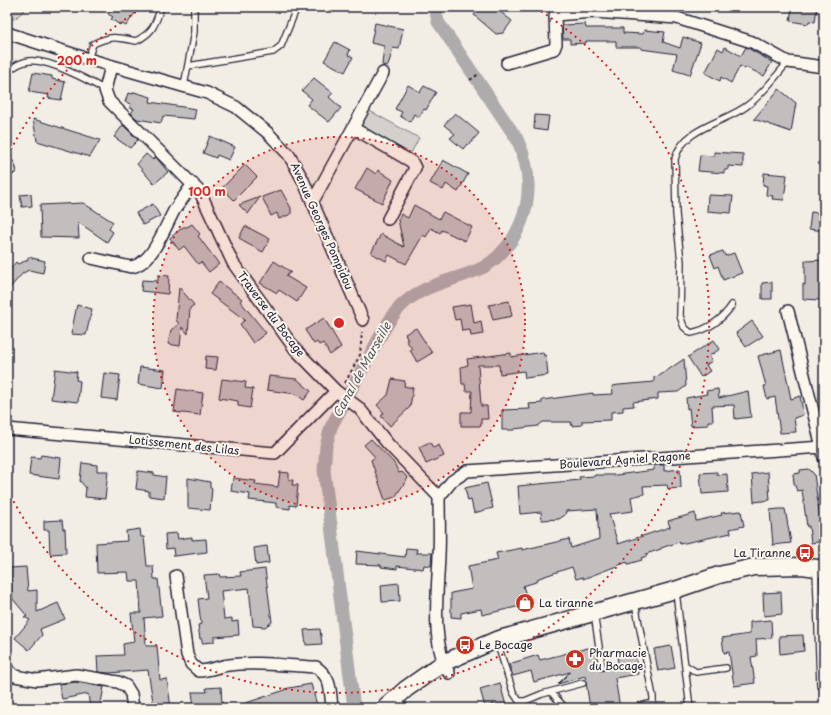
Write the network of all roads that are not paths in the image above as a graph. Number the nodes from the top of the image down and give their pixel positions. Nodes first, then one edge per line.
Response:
1 (162, 7) edge
2 (194, 7) edge
3 (297, 7) edge
4 (7, 33) edge
5 (88, 59) junction
6 (788, 62) junction
7 (507, 63) dead end
8 (111, 66) junction
9 (188, 66) junction
10 (824, 67) edge
11 (7, 72) edge
12 (383, 73) dead end
13 (184, 86) junction
14 (105, 90) junction
15 (353, 128) junction
16 (7, 161) edge
17 (7, 175) edge
18 (193, 184) junction
19 (313, 201) junction
20 (388, 219) dead end
21 (91, 258) dead end
22 (732, 305) dead end
23 (788, 311) dead end
24 (363, 320) road end
25 (339, 393) junction
26 (7, 429) edge
27 (823, 446) edge
28 (824, 458) edge
29 (439, 497) junction
30 (820, 573) edge
31 (176, 576) dead end
32 (675, 590) junction
33 (635, 601) junction
34 (594, 613) junction
35 (498, 644) junction
36 (685, 665) junction
37 (602, 667) dead end
38 (446, 668) junction
39 (726, 668) dead end
40 (7, 669) edge
41 (584, 683) dead end
42 (820, 685) dead end
43 (551, 692) junction
44 (395, 706) edge
45 (637, 707) edge
46 (133, 708) edge
47 (332, 708) edge
48 (565, 708) edge
49 (690, 708) edge

1 - 5 lane
2 - 9 lane
3 - 9 lane
4 - 5 street, Avenue Georges Pompidou
5 - 8 street, Avenue Georges Pompidou
6 - 7 street
6 - 10 street
6 - 22 lane
8 - 13 street, Avenue Georges Pompidou
8 - 14 street
9 - 13 lane
11 - 14 lane
12 - 15 street
13 - 19 street, Avenue Georges Pompidou
14 - 18 street, Traverse du Bocage
15 - 19 street
15 - 20 street
16 - 17 lane
18 - 21 street
18 - 25 street, Traverse du Bocage
19 - 24 street, Avenue Georges Pompidou
23 - 27 street
25 - 26 street, Lotissement des Lilas
25 - 29 street, Traverse du Bocage
27 - 28 street
27 - 29 street, Boulevard Agniel Ragone
29 - 38 street
30 - 32 main road
30 - 42 lane
31 - 47 street
32 - 33 main road
32 - 36 lane
33 - 34 main road
33 - 45 lane
34 - 35 main road
34 - 37 lane
35 - 38 main road
35 - 43 lane
36 - 39 lane
36 - 49 lane
38 - 44 main road
40 - 46 street
41 - 43 lane
43 - 48 lane

